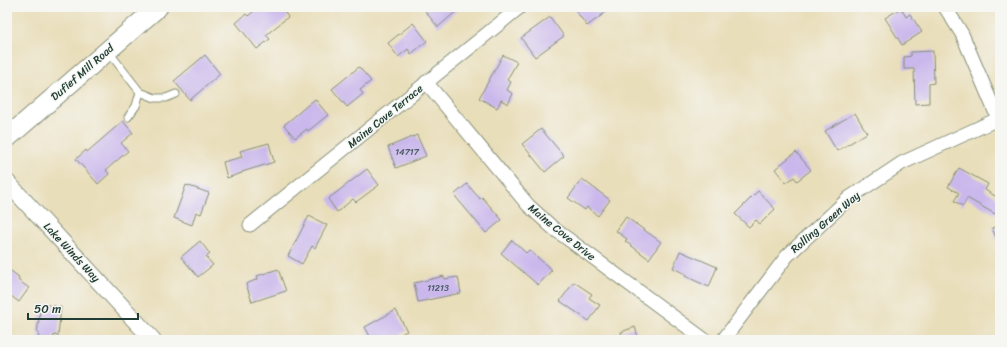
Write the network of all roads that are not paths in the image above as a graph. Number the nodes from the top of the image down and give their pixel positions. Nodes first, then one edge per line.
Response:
1 (158, 7) edge
2 (520, 7) edge
3 (945, 7) edge
4 (107, 50) junction
5 (426, 82) junction
6 (140, 92) junction
7 (176, 94) dead end
8 (128, 117) dead end
9 (999, 120) edge
10 (7, 138) edge
11 (7, 182) edge
12 (250, 225) dead end
13 (153, 340) edge
14 (705, 340) edge
15 (723, 340) edge

1 - 4 main road, Dufief Mill Road
2 - 5 street, Maine Cove Terrace
3 - 9 street
4 - 6 lane
4 - 10 main road, Dufief Mill Road
5 - 12 street, Maine Cove Terrace
5 - 14 street, Maine Cove Drive
6 - 7 lane
6 - 8 lane
9 - 15 street, Rolling Green Way
11 - 13 street, Lake Winds Way

